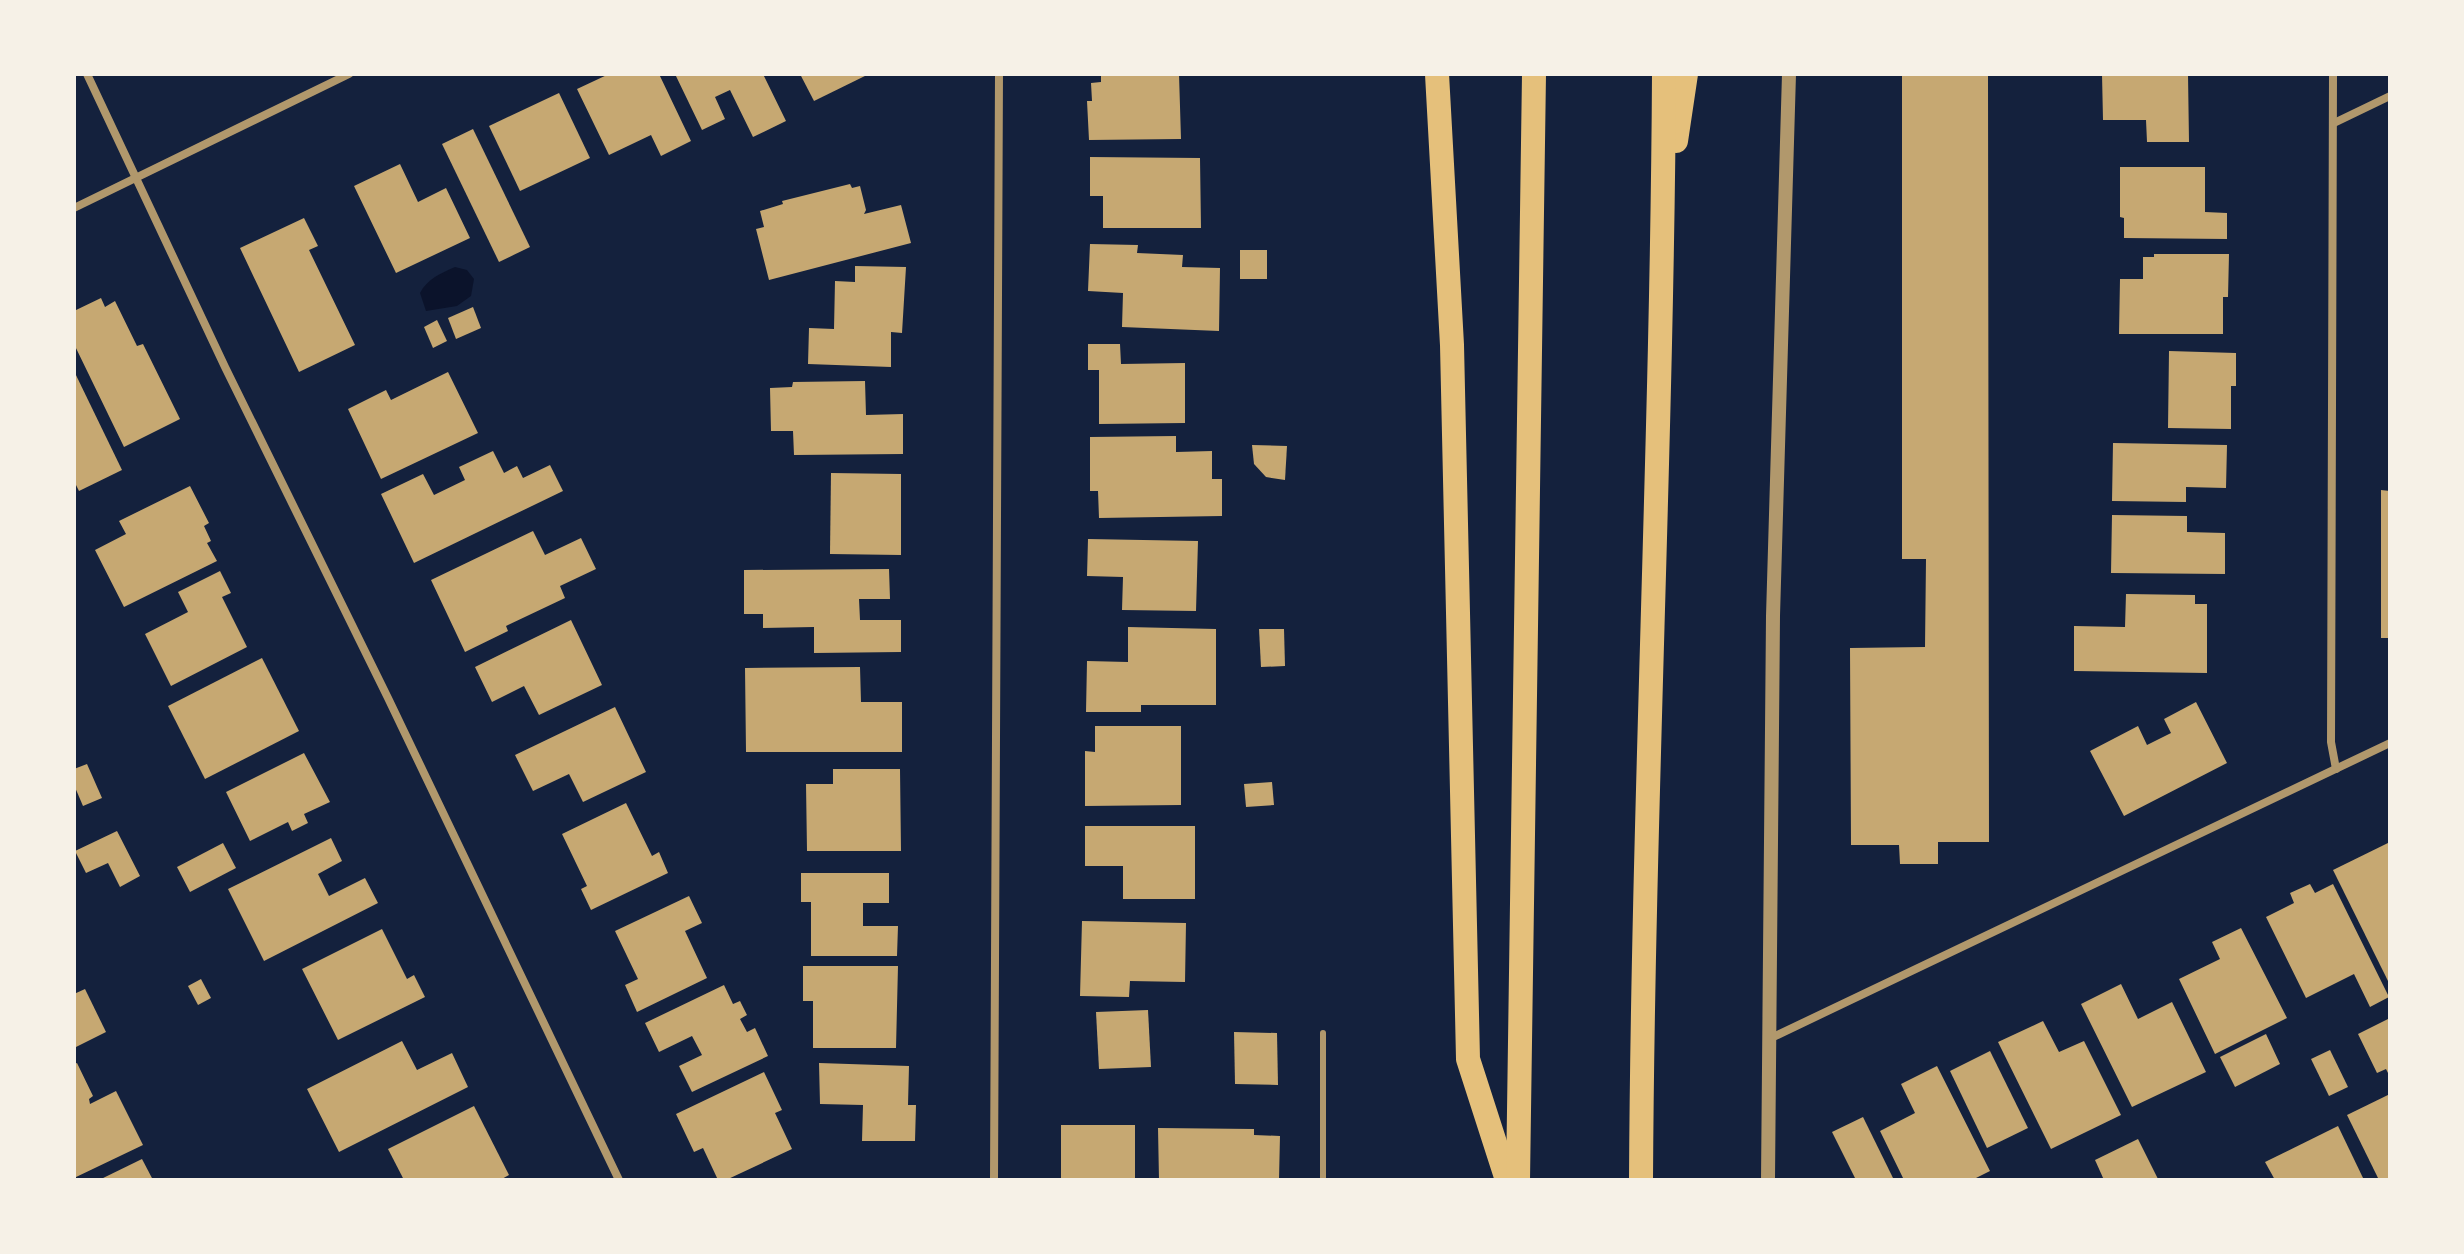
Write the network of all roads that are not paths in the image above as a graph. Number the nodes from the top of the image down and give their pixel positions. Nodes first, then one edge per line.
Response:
1 (87, 74) edge
2 (349, 74) edge
3 (999, 74) edge
4 (1437, 74) edge
5 (1534, 74) edge
6 (1664, 74) edge
7 (1686, 74) edge
8 (1789, 74) edge
9 (2333, 74) edge
10 (2390, 96) edge
11 (2334, 123) junction
12 (137, 177) junction
13 (74, 208) edge
14 (1663, 222) junction
15 (2390, 743) edge
16 (2336, 769) junction
17 (1323, 1033) dead end
18 (1769, 1039) junction
19 (619, 1180) edge
20 (994, 1180) edge
21 (1323, 1180) edge
22 (1507, 1180) edge
23 (1518, 1180) edge
24 (1641, 1180) edge
25 (1768, 1180) edge

1 - 12 street
2 - 12 street
3 - 20 street
4 - 22 highway
5 - 23 highway
6 - 14 highway
7 - 14 highway
8 - 18 street
9 - 11 street
10 - 11 street
11 - 16 street
12 - 13 street
12 - 19 street
14 - 24 highway
15 - 16 street
16 - 18 street
17 - 21 lane
18 - 25 street

